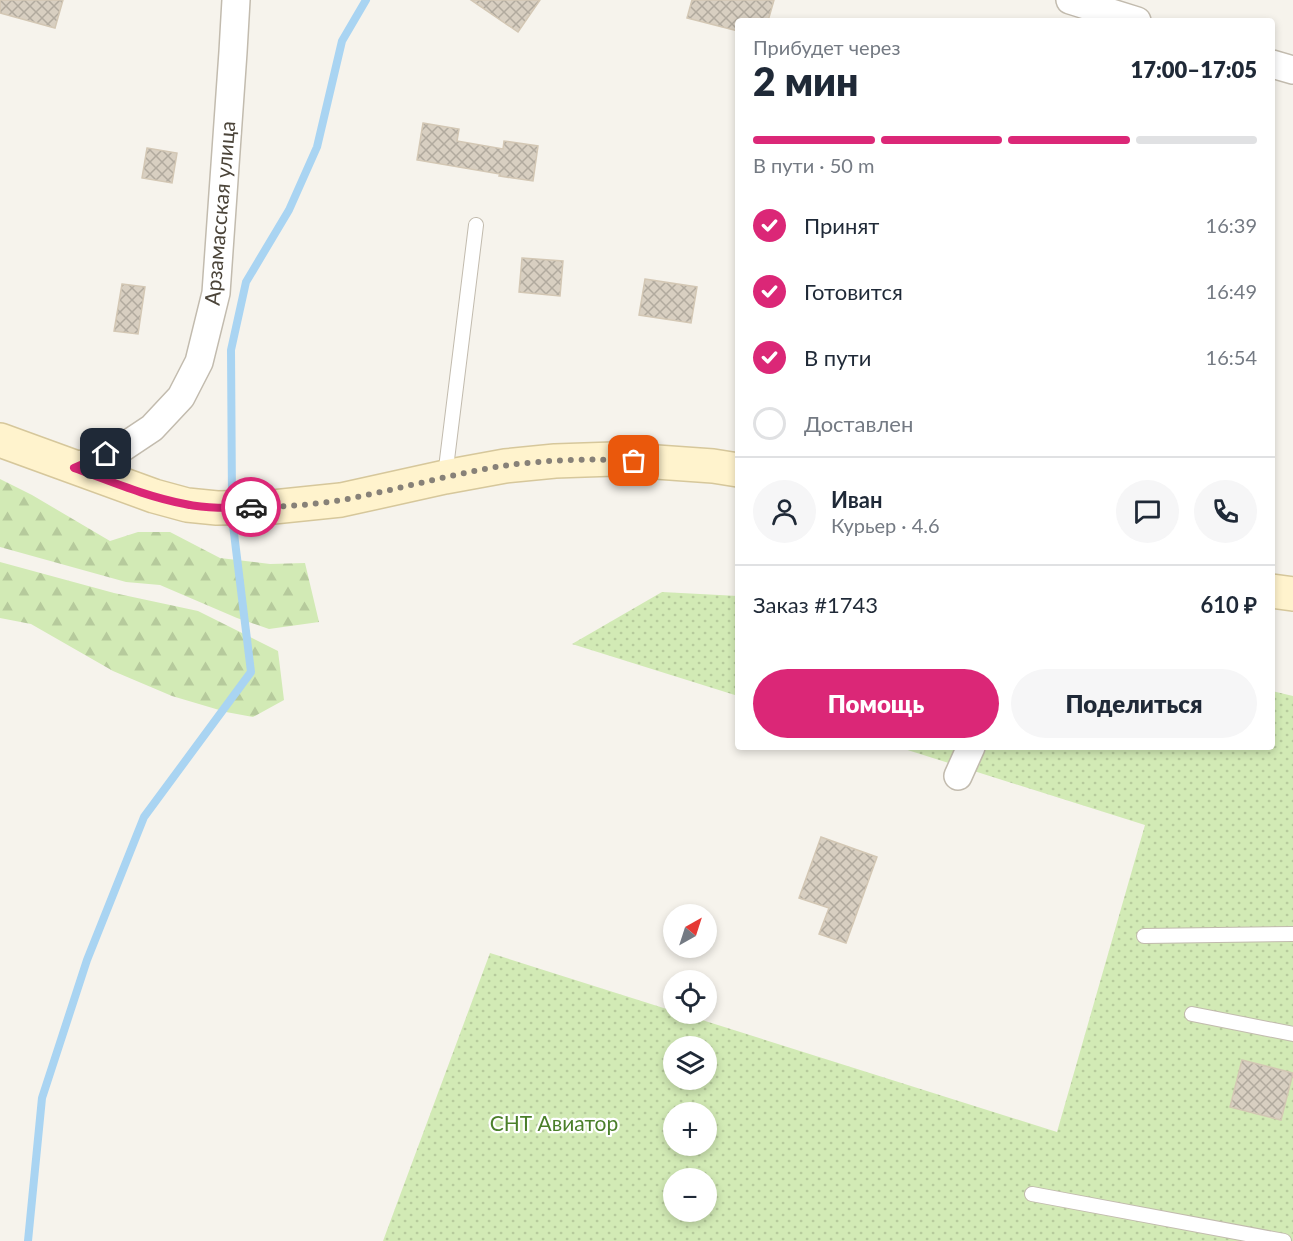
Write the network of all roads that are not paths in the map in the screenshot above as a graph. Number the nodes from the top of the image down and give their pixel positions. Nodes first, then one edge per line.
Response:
1 (236, 0) edge
2 (1070, 0) edge
3 (1127, 18) edge
4 (1275, 65) edge
5 (1293, 70) edge
6 (476, 225) dead end
7 (0, 440) edge
8 (74, 468) junction
9 (735, 470) edge
10 (445, 477) junction
11 (1275, 591) edge
12 (1293, 594) edge
13 (970, 750) edge
14 (957, 776) dead end
15 (1293, 934) edge
16 (1144, 936) dead end
17 (1192, 1014) dead end
18 (1293, 1034) edge
19 (1032, 1194) dead end
20 (1284, 1241) edge

1 - 8 street, Арзамасская улица
2 - 3 street
4 - 5 street
6 - 10 lane
7 - 8 street
8 - 10 street
9 - 10 street
11 - 12 street
13 - 14 street
15 - 16 lane
17 - 18 lane
19 - 20 lane

